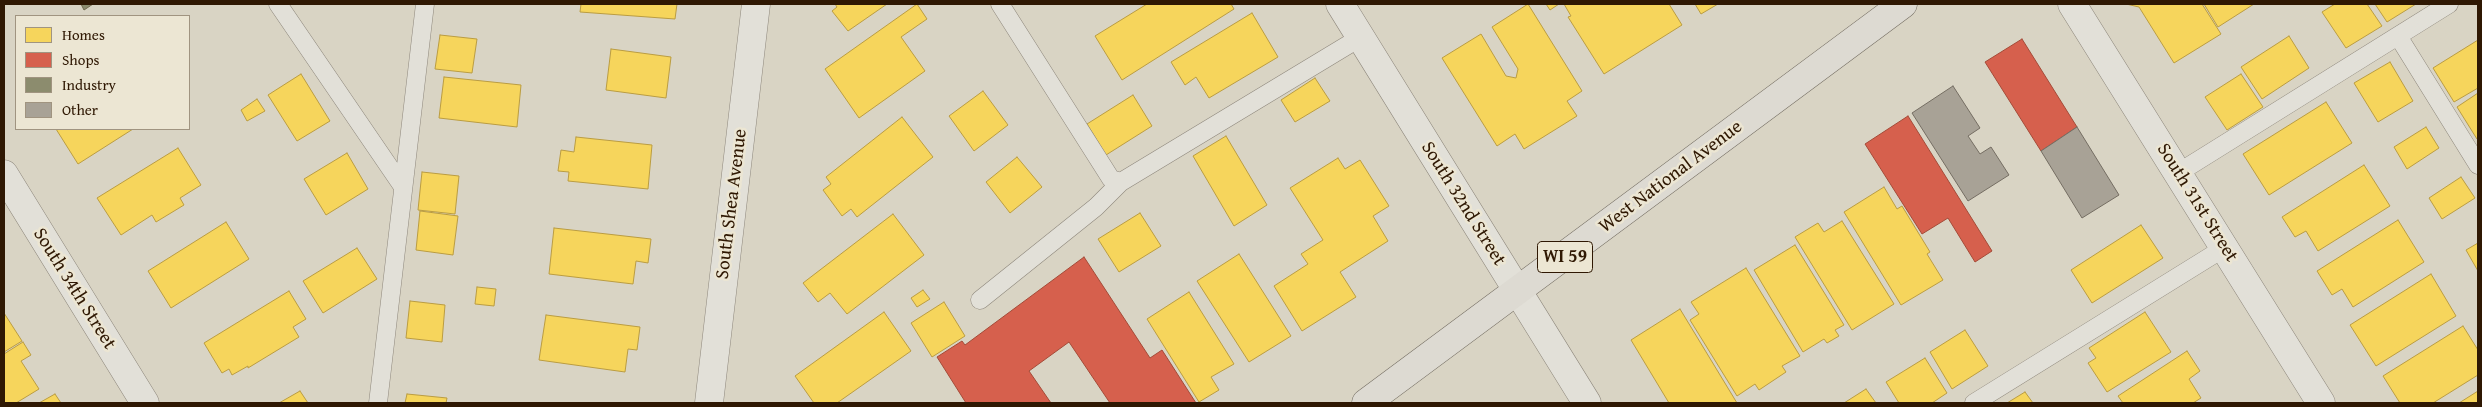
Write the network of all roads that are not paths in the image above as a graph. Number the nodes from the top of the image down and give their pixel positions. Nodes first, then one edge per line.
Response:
1 (278, 4) edge
2 (425, 4) edge
3 (756, 4) edge
4 (1000, 4) edge
5 (1904, 4) edge
6 (2072, 4) edge
7 (2449, 4) edge
8 (1344, 5) edge
9 (2398, 36) junction
10 (1361, 37) junction
11 (2478, 166) edge
12 (2178, 173) junction
13 (4, 174) edge
14 (1121, 182) junction
15 (403, 187) junction
16 (2224, 248) junction
17 (1518, 292) junction
18 (980, 300) dead end
19 (145, 403) edge
20 (378, 403) edge
21 (709, 403) edge
22 (1366, 403) edge
23 (1587, 403) edge
24 (1974, 403) edge
25 (2320, 403) edge

1 - 15 lane
2 - 15 lane
3 - 21 street, South Shea Avenue
4 - 14 lane
5 - 17 main road, West National Avenue / WI 59
6 - 12 street, South 31st Street
7 - 9 lane
8 - 10 street, South 32nd Street
9 - 11 lane
9 - 12 lane
10 - 14 lane
10 - 17 street, South 32nd Street
12 - 16 street, South 31st Street
13 - 19 street, South 34th Street
14 - 18 lane
15 - 20 lane
16 - 24 lane
16 - 25 street, South 31st Street
17 - 22 main road, West National Avenue / WI 59
17 - 23 street, South 32nd Street

